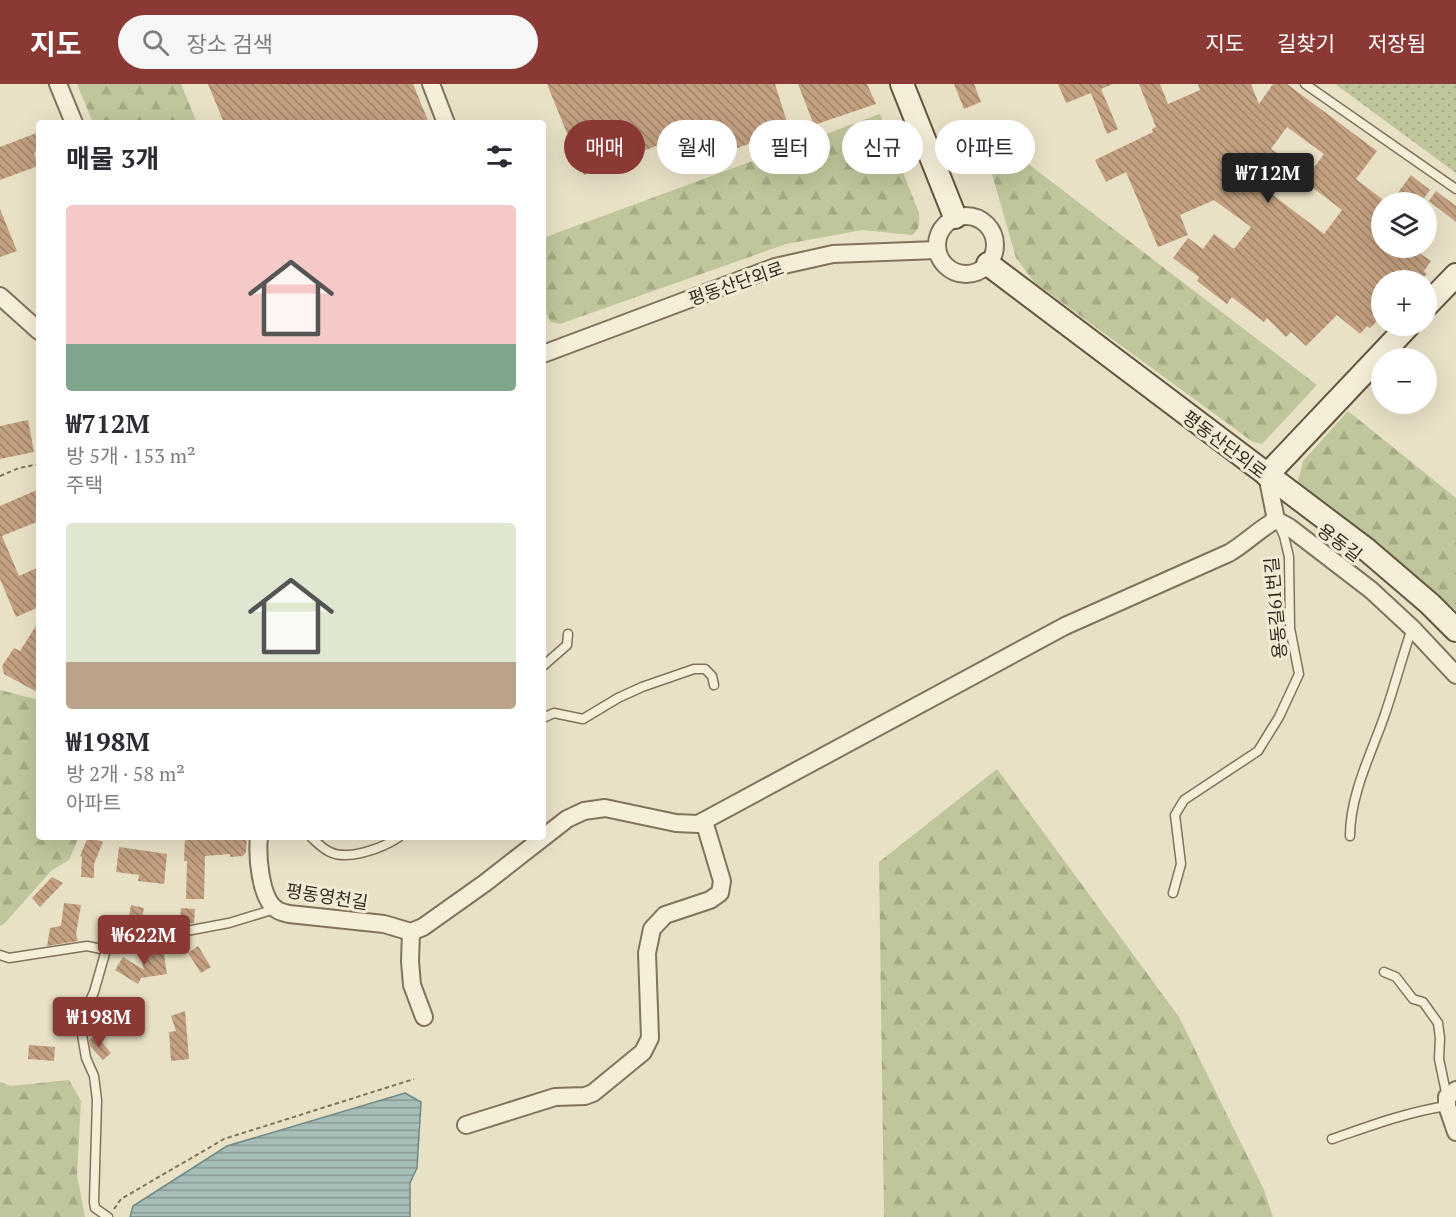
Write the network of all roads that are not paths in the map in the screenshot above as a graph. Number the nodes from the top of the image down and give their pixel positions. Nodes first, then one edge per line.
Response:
1 (58, 84) edge
2 (430, 84) edge
3 (902, 84) edge
4 (1305, 84) edge
5 (73, 120) edge
6 (445, 120) edge
7 (1456, 189) edge
8 (955, 218) junction
9 (937, 250) junction
10 (988, 264) junction
11 (1456, 275) edge
12 (1437, 295) edge
13 (0, 296) edge
14 (36, 328) edge
15 (1399, 336) edge
16 (546, 353) edge
17 (1267, 475) junction
18 (1276, 520) junction
19 (1412, 628) junction
20 (1456, 630) edge
21 (568, 634) dead end
22 (546, 663) edge
23 (1456, 675) edge
24 (714, 685) dead end
25 (546, 717) edge
26 (705, 820) junction
27 (546, 835) edge
28 (1350, 836) dead end
29 (259, 840) edge
30 (315, 840) edge
31 (395, 840) edge
32 (540, 840) edge
33 (1173, 892) dead end
34 (275, 909) junction
35 (411, 932) junction
36 (106, 950) junction
37 (0, 955) edge
38 (1384, 972) dead end
39 (424, 1017) dead end
40 (1450, 1098) edge
41 (466, 1125) dead end
42 (1456, 1132) edge
43 (1332, 1139) dead end
44 (108, 1217) edge

1 - 5 street
2 - 6 street
3 - 8 street
4 - 7 lane
8 - 9 street
8 - 10 street
9 - 10 street
9 - 16 street, 평동산단외로
10 - 17 street, 평동산단외로
11 - 12 street
13 - 14 street
15 - 17 street
17 - 18 street
17 - 20 street, 평동산단외로
18 - 19 street, 용동길
18 - 26 street
18 - 33 lane, 용동길61번길
19 - 23 street, 용동길
19 - 28 lane
21 - 22 lane
24 - 25 lane
26 - 27 street
26 - 41 street
29 - 34 street, 평동영천길
30 - 31 lane
32 - 35 street
34 - 35 street, 평동영천길
34 - 36 lane
35 - 39 street
36 - 37 lane
36 - 44 lane
38 - 40 lane
40 - 42 street
40 - 43 lane

